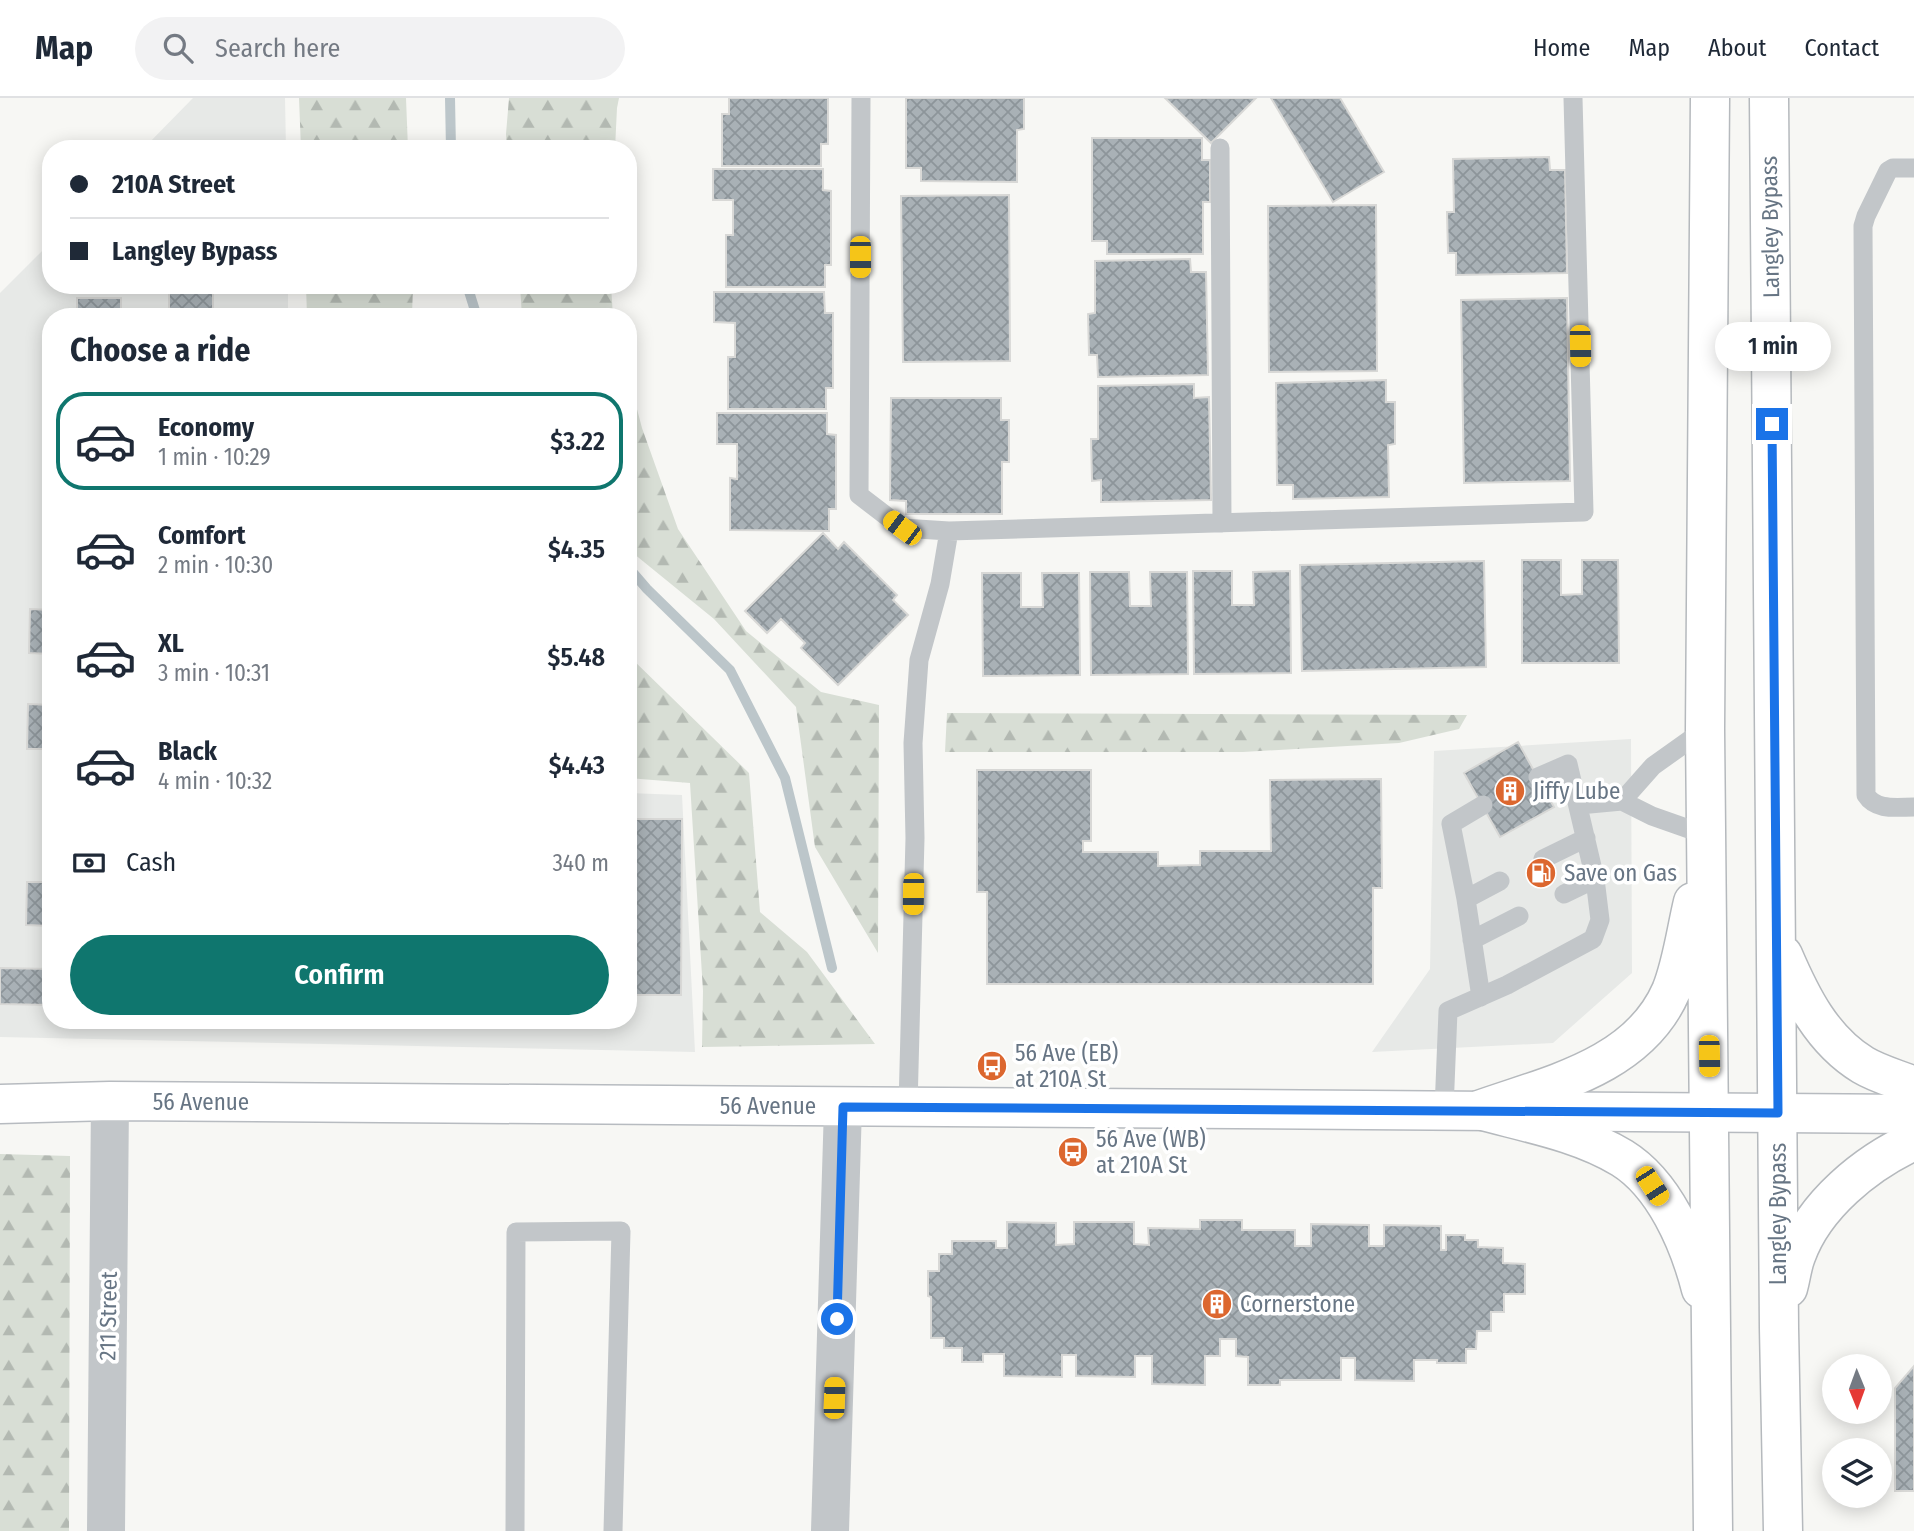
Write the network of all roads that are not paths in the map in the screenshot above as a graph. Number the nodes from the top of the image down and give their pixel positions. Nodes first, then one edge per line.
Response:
1 (861, 98) edge
2 (1573, 98) edge
3 (1710, 98) edge
4 (1769, 98) edge
5 (1220, 148) dead end
6 (1914, 168) edge
7 (1222, 523) junction
8 (949, 531) junction
9 (1705, 729) junction
10 (1538, 777) dead end
11 (1622, 801) junction
12 (1579, 805) junction
13 (1483, 806) dead end
14 (1914, 807) edge
15 (1586, 838) junction
16 (1706, 839) junction
17 (1543, 859) dead end
18 (1595, 879) junction
19 (1500, 881) dead end
20 (1564, 894) dead end
21 (1466, 899) junction
22 (1519, 916) dead end
23 (1472, 940) junction
24 (1777, 941) junction
25 (1481, 997) junction
26 (1914, 1086) edge
27 (110, 1101) junction
28 (0, 1104) edge
29 (843, 1107) junction
30 (908, 1107) junction
31 (1462, 1110) junction
32 (1710, 1113) junction
33 (1778, 1113) junction
34 (1914, 1114) edge
35 (1914, 1141) edge
36 (1711, 1324) junction
37 (1779, 1328) junction
38 (106, 1531) edge
39 (515, 1531) edge
40 (613, 1531) edge
41 (830, 1531) edge
42 (1713, 1531) edge
43 (1783, 1531) edge

1 - 8 lane
2 - 7 lane
3 - 9 main road
4 - 24 main road, Langley Bypass
5 - 7 lane
6 - 14 lane
7 - 8 lane
8 - 30 lane
9 - 11 lane
9 - 16 main road
10 - 12 lane
11 - 12 lane
11 - 16 lane
12 - 15 lane
13 - 21 lane
15 - 17 lane
15 - 18 lane
16 - 31 main road
16 - 32 main road
18 - 20 lane
18 - 25 lane
19 - 21 lane
21 - 23 lane
22 - 23 lane
23 - 25 lane
24 - 26 main road
24 - 33 main road, Langley Bypass
25 - 31 lane
27 - 28 main road, 56 Avenue
27 - 29 main road, 56 Avenue
27 - 38 street, 211 Street
29 - 30 main road, 56 Avenue
29 - 41 street
30 - 31 main road, 56 Avenue
31 - 32 main road, 56 Avenue
31 - 36 main road
32 - 33 main road, 56 Avenue
32 - 36 main road
33 - 34 main road, 56 Avenue
33 - 37 main road, Langley Bypass
35 - 37 main road
36 - 42 main road
37 - 43 main road, Langley Bypass
39 - 40 lane

